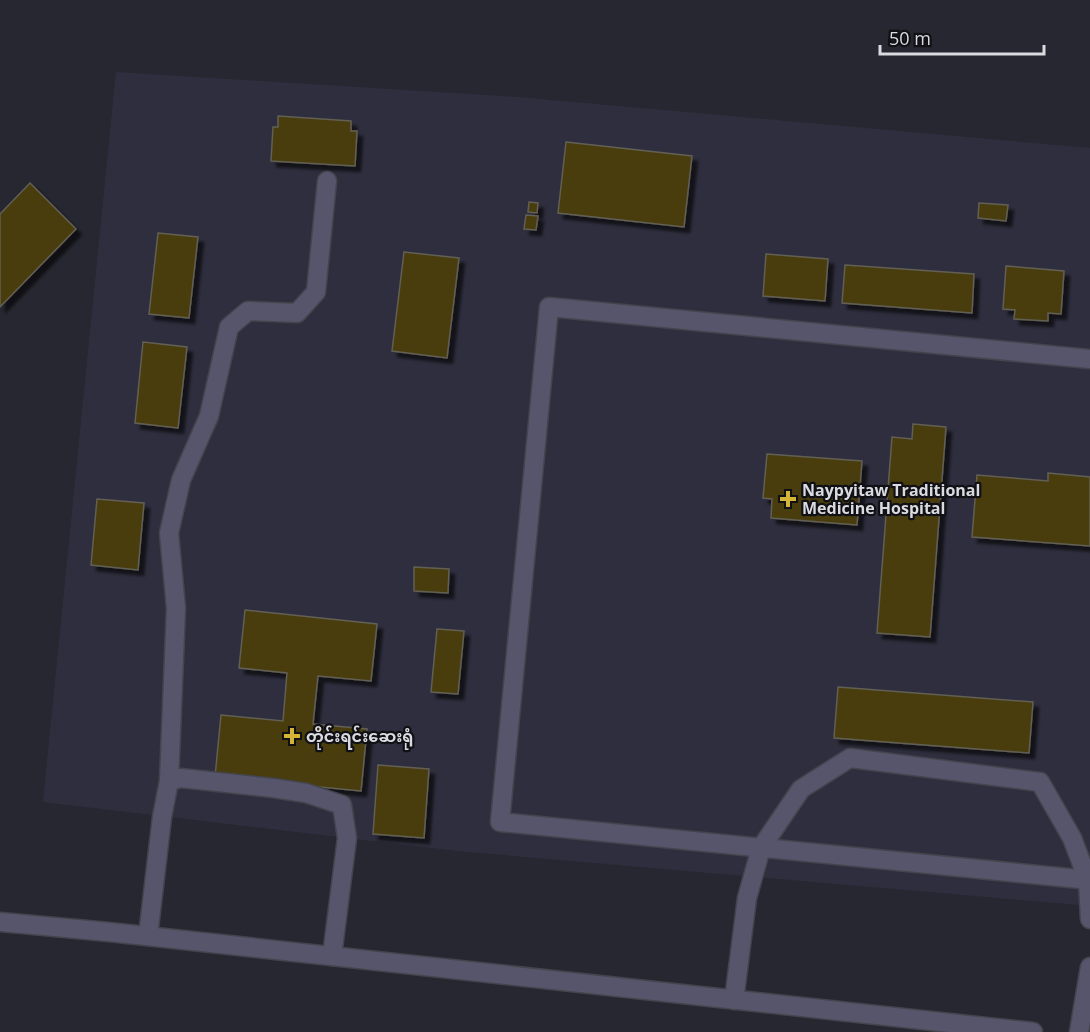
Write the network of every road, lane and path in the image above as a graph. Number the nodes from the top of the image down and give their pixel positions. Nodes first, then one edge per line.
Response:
1 (327, 181) dead end
2 (1090, 359) edge
3 (170, 781) junction
4 (761, 848) junction
5 (1089, 880) edge
6 (1090, 919) edge
7 (0, 922) edge
8 (148, 936) junction
9 (332, 956) junction
10 (1090, 968) edge
11 (734, 1000) junction
12 (1033, 1032) edge
13 (1079, 1032) edge

1 - 3 street
2 - 4 street
3 - 8 street
3 - 9 street
4 - 5 street
4 - 5 street
4 - 11 street
5 - 6 street
7 - 8 street
8 - 9 street
9 - 11 street
10 - 13 street
11 - 12 street

